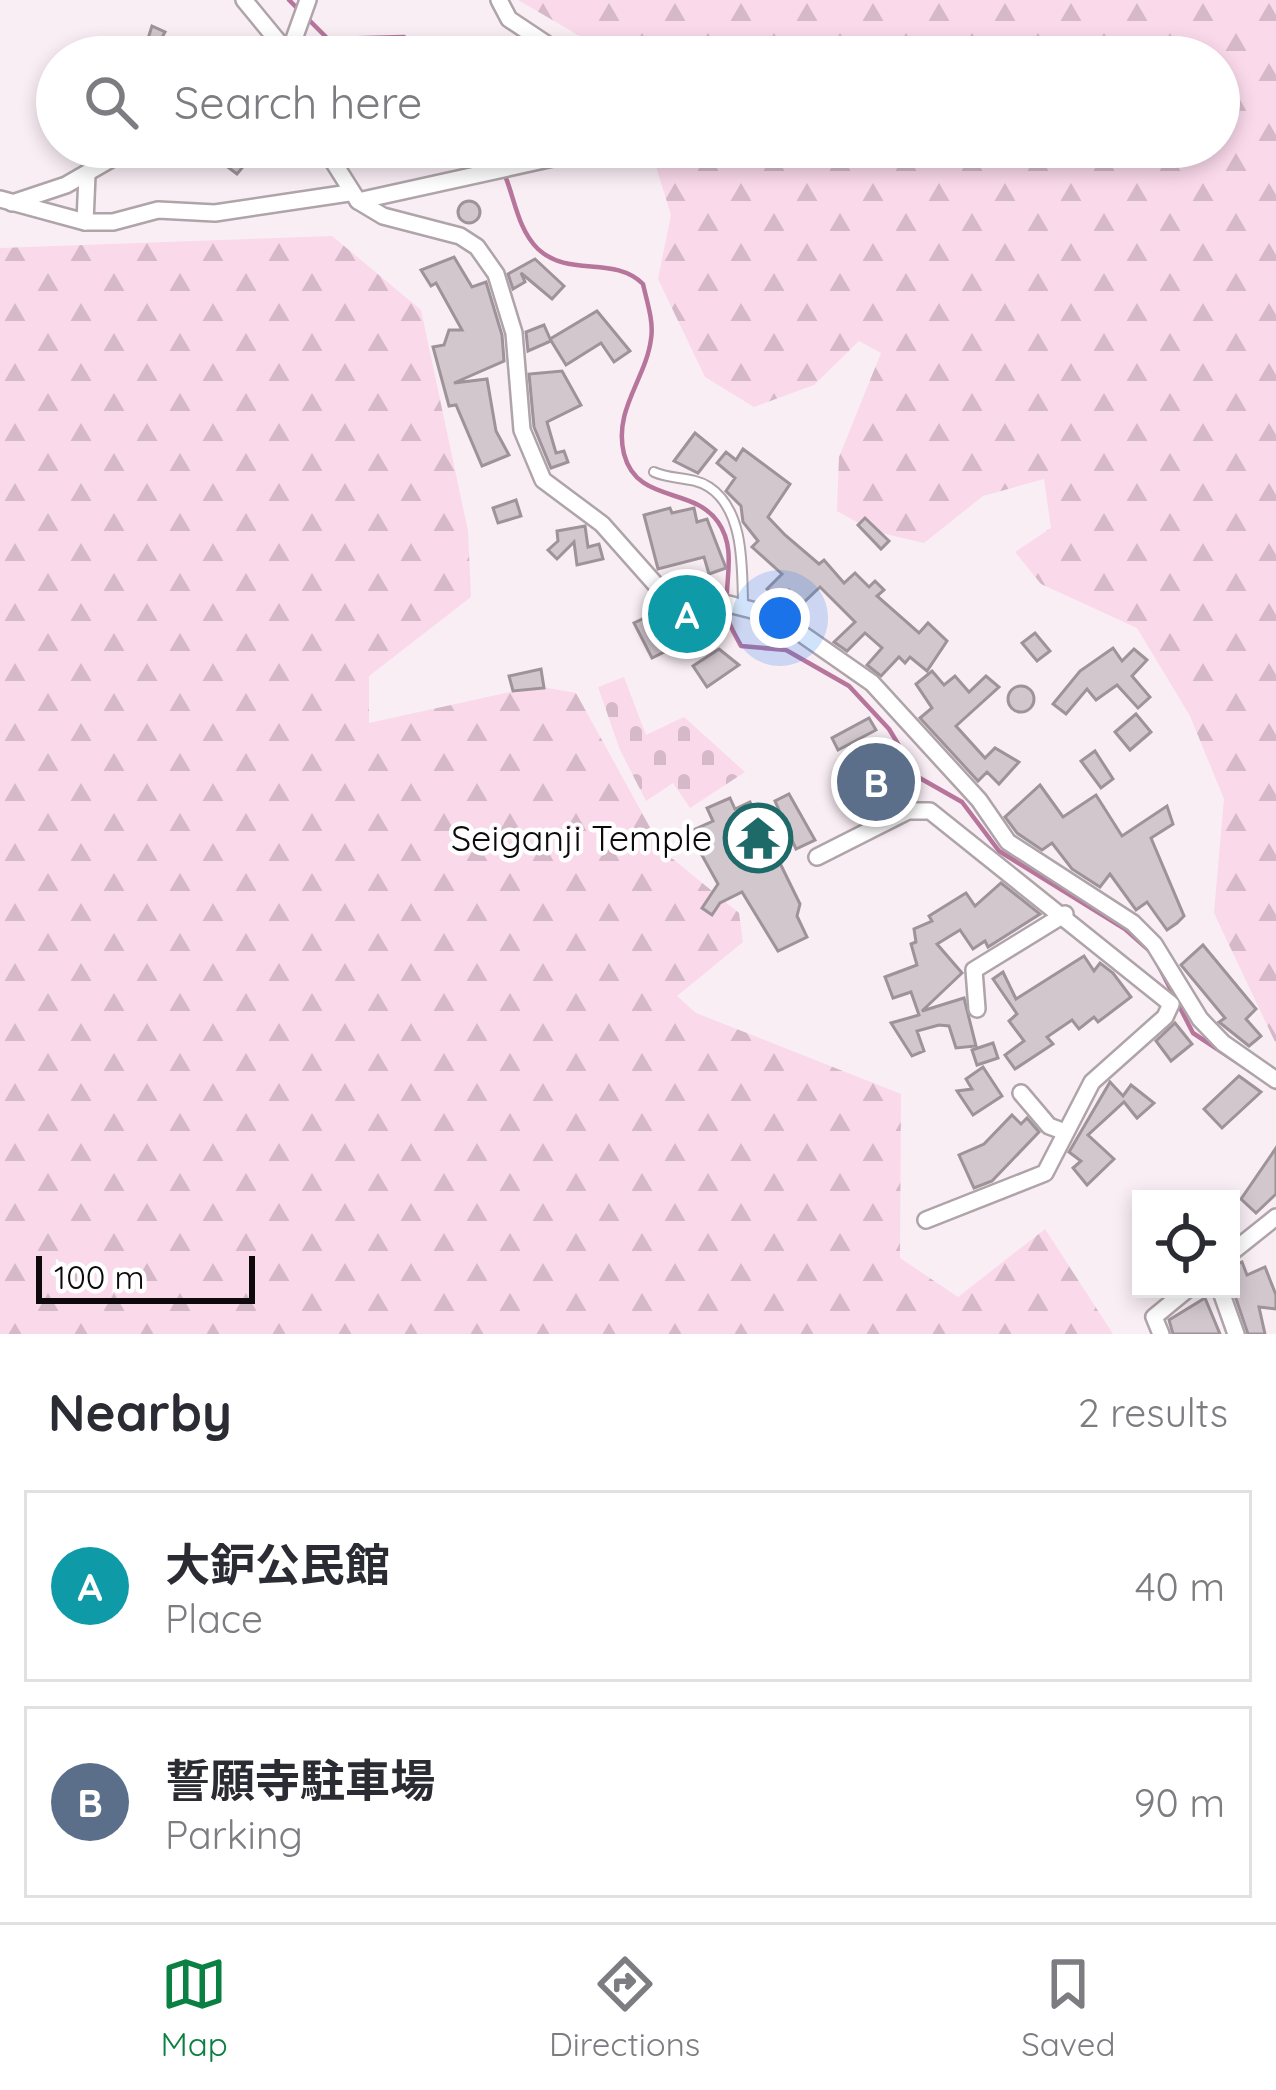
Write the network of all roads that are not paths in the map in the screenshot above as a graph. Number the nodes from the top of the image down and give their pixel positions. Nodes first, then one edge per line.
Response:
1 (244, 0) edge
2 (499, 0) edge
3 (274, 36) edge
4 (534, 36) edge
5 (98, 168) edge
6 (337, 168) edge
7 (497, 168) edge
8 (87, 175) junction
9 (354, 197) junction
10 (6, 201) edge
11 (85, 222) junction
12 (654, 472) dead end
13 (743, 604) junction
14 (817, 856) dead end
15 (1071, 885) junction
16 (1062, 912) junction
17 (1191, 1002) junction
18 (1171, 1004) junction
19 (976, 1010) dead end
20 (1276, 1080) edge
21 (1021, 1093) dead end
22 (1065, 1132) junction
23 (1276, 1217) edge
24 (926, 1220) dead end
25 (1240, 1246) edge
26 (1177, 1298) edge
27 (1223, 1298) edge
28 (1160, 1334) edge
29 (1236, 1334) edge

1 - 3 street
2 - 4 street
5 - 8 street
6 - 9 street
7 - 9 street
8 - 10 street
8 - 11 street
9 - 11 street
9 - 13 street
10 - 11 street
12 - 13 lane
13 - 15 street
14 - 16 street
15 - 16 street
15 - 17 street
16 - 18 street
16 - 19 street
17 - 18 street
17 - 20 street
18 - 22 street
21 - 22 street
22 - 24 street
23 - 25 street
26 - 28 street
27 - 29 street

